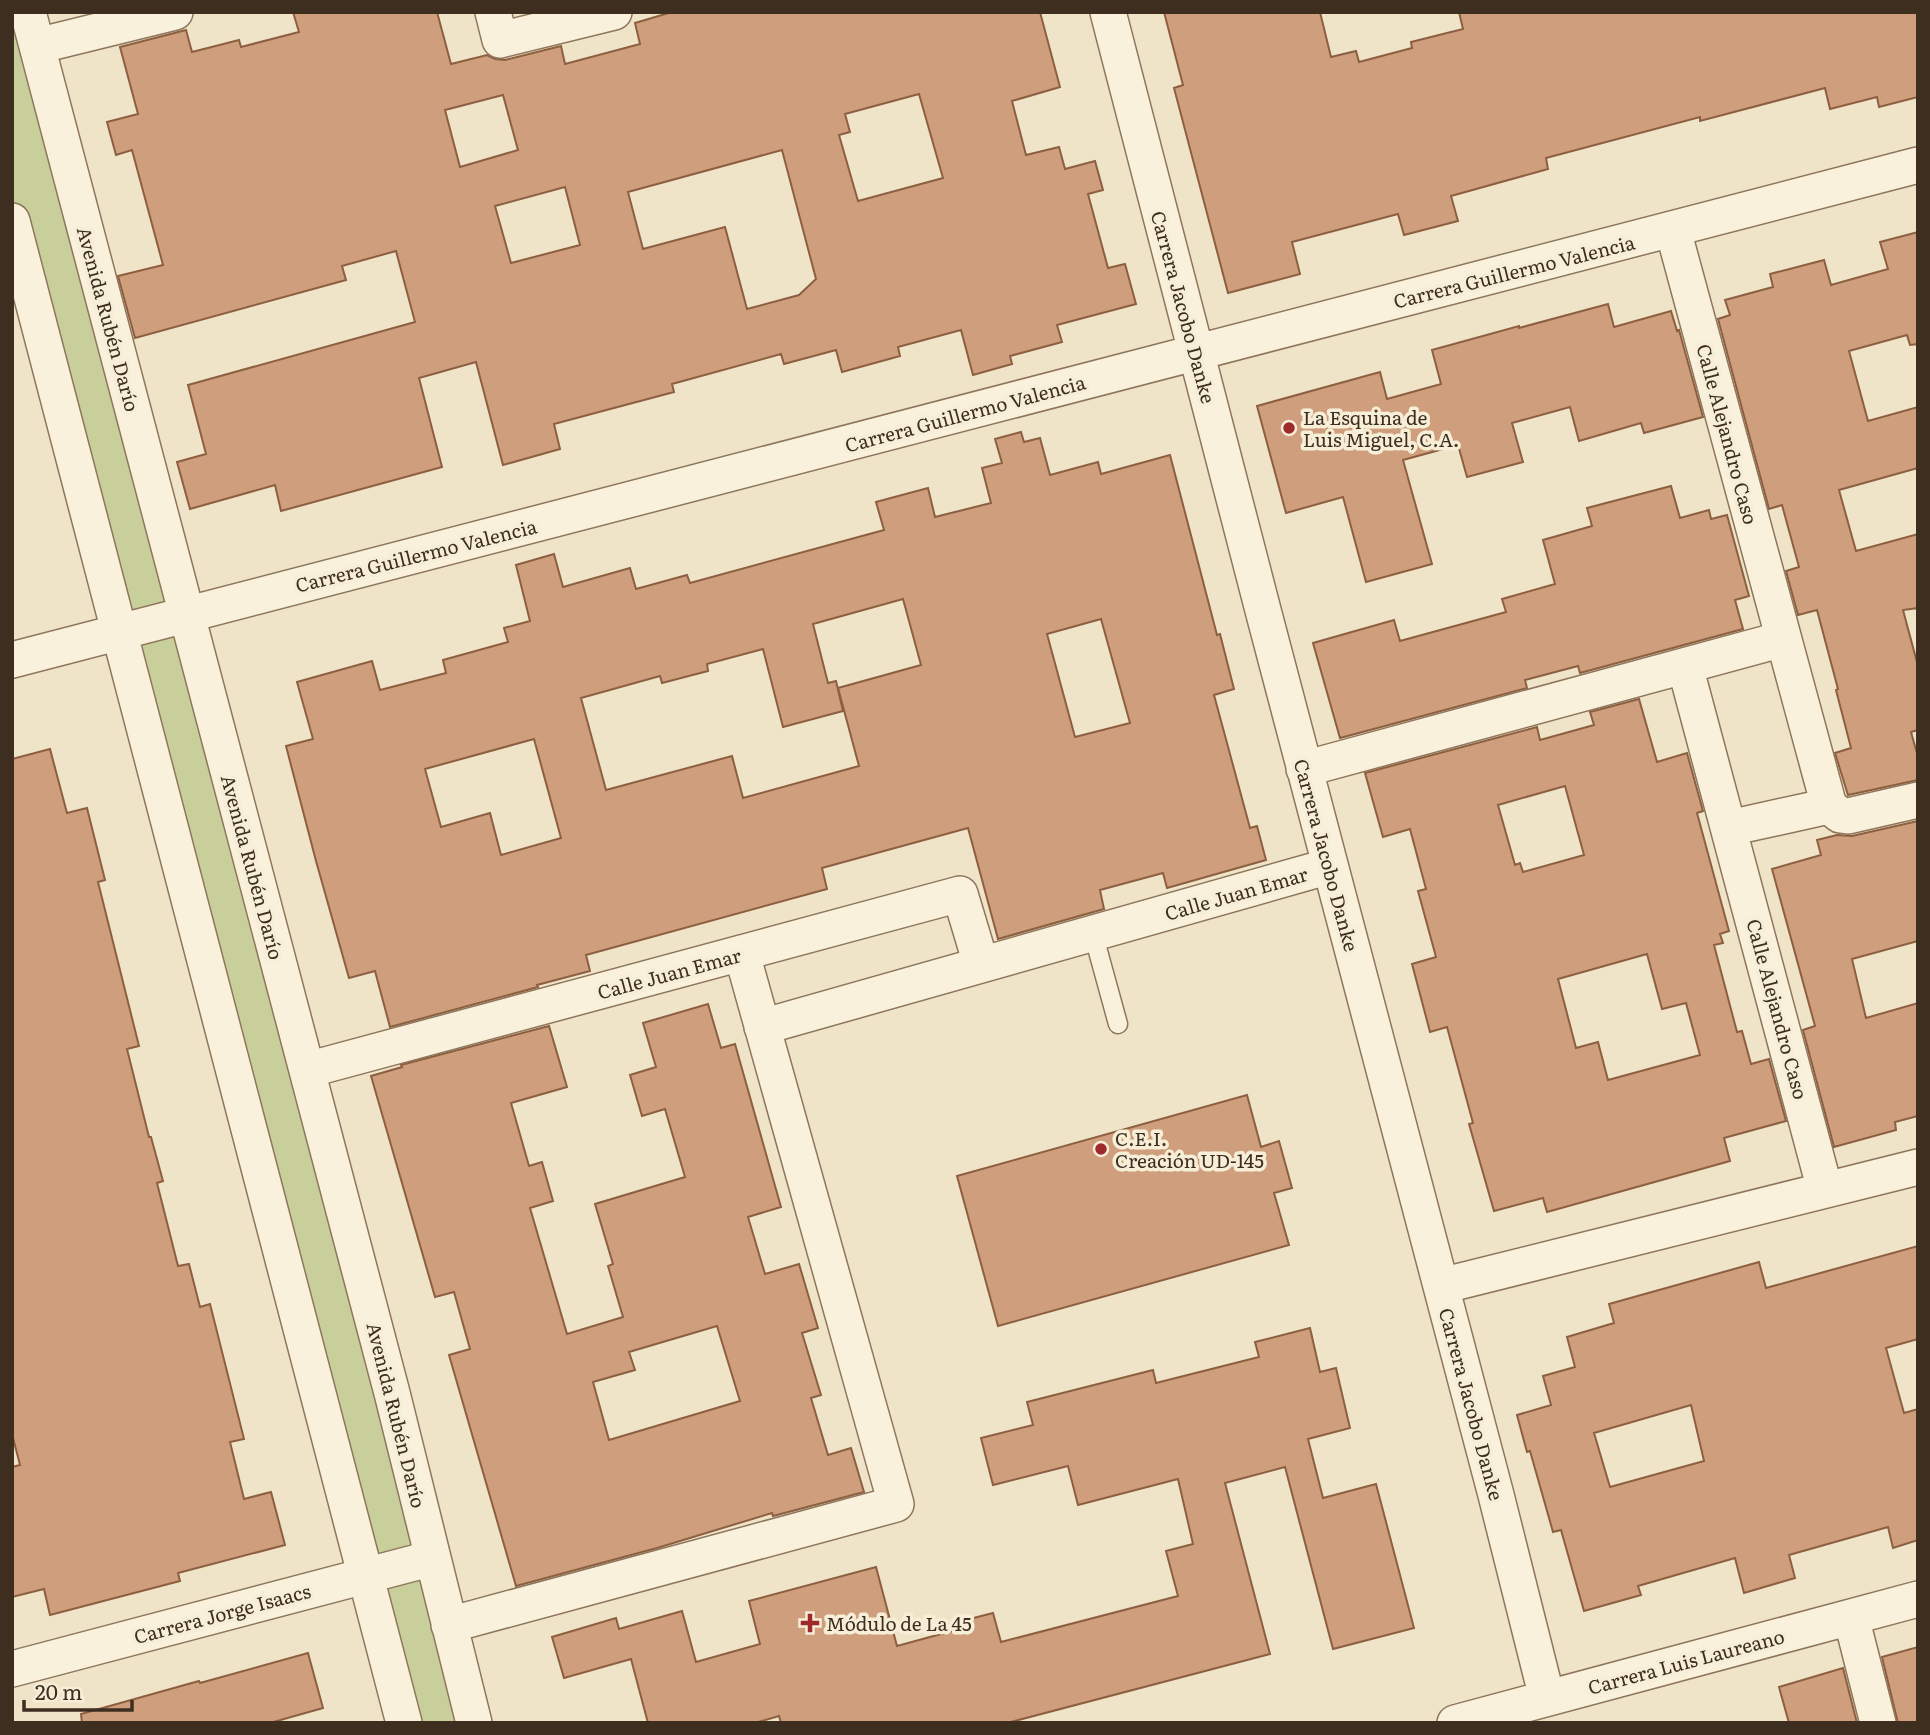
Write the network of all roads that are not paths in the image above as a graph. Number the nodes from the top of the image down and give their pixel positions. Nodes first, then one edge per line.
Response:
1 (28, 12) edge
2 (175, 12) edge
3 (493, 12) edge
4 (614, 12) edge
5 (1108, 12) edge
6 (37, 46) junction
7 (1918, 165) edge
8 (12, 222) edge
9 (1673, 230) junction
10 (1196, 353) junction
11 (187, 614) junction
12 (119, 632) junction
13 (1783, 639) junction
14 (12, 660) edge
15 (1685, 666) junction
16 (1304, 769) junction
17 (1918, 800) edge
18 (1829, 806) junction
19 (1729, 828) junction
20 (1330, 866) junction
21 (1093, 933) junction
22 (742, 954) junction
23 (981, 964) junction
24 (1118, 1024) dead end
25 (762, 1027) junction
26 (307, 1070) junction
27 (1918, 1167) edge
28 (1825, 1190) junction
29 (1441, 1286) junction
30 (433, 1558) junction
31 (366, 1575) junction
32 (1918, 1599) edge
33 (1851, 1617) junction
34 (449, 1625) junction
35 (12, 1669) edge
36 (1547, 1698) junction
37 (404, 1723) edge
38 (474, 1723) edge
39 (1455, 1723) edge
40 (1878, 1723) edge

1 - 6 street, Avenida Rubén Darío
2 - 6 street
3 - 4 street
5 - 10 street, Carrera Jacobo Danke
6 - 11 street, Avenida Rubén Darío
7 - 9 street, Carrera Guillermo Valencia
8 - 12 street
9 - 10 street, Carrera Guillermo Valencia
9 - 13 street, Calle Alejandro Caso
10 - 11 street, Carrera Guillermo Valencia
10 - 16 street, Carrera Jacobo Danke
11 - 12 street, Carrera Guillermo Valencia
11 - 26 street, Avenida Rubén Darío
12 - 14 street, Carrera Guillermo Valencia
12 - 31 street
13 - 15 street
13 - 18 street, Calle Alejandro Caso
15 - 16 street
15 - 19 street, Calle Alejandro Caso
16 - 20 street, Carrera Jacobo Danke
17 - 18 street
18 - 19 street
19 - 28 street, Calle Alejandro Caso
20 - 21 street, Calle Juan Emar
20 - 29 street, Carrera Jacobo Danke
21 - 23 street, Calle Juan Emar
21 - 24 lane
22 - 23 street, Calle Juan Emar
22 - 25 street
22 - 26 street, Calle Juan Emar
23 - 25 street, Calle Juan Emar
25 - 34 street
26 - 30 street, Avenida Rubén Darío
27 - 28 street
28 - 29 street
29 - 36 street, Carrera Jacobo Danke
30 - 31 street, Carrera Jorge Isaacs
30 - 34 street, Avenida Rubén Darío
31 - 35 street, Carrera Jorge Isaacs
31 - 37 street
32 - 33 street, Carrera Luis Laureano
33 - 36 street, Carrera Luis Laureano
33 - 40 street
34 - 38 street, Avenida Rubén Darío
36 - 39 street, Carrera Luis Laureano

